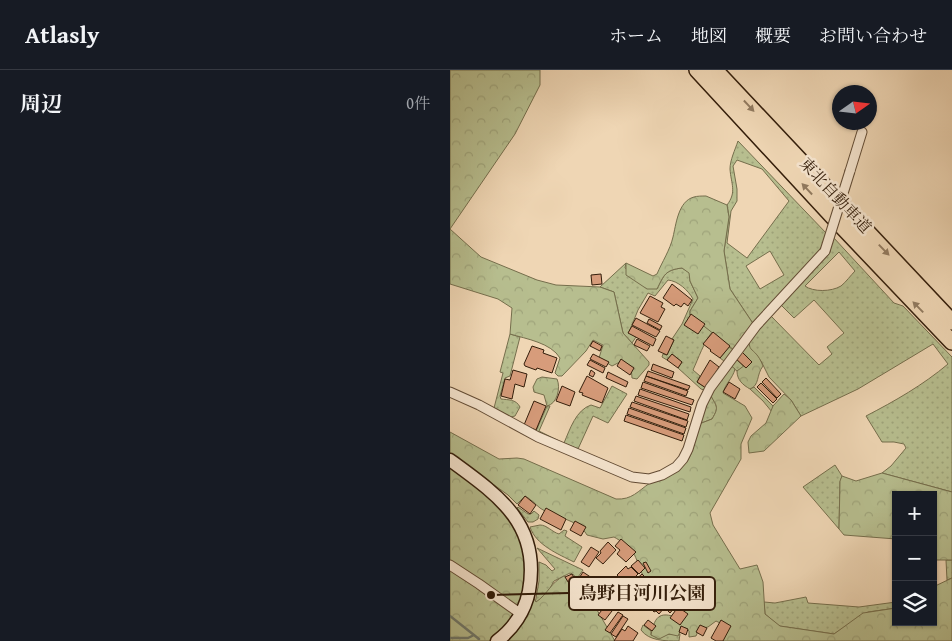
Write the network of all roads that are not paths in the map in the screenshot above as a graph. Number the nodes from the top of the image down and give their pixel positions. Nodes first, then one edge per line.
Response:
1 (696, 70) edge
2 (715, 70) edge
3 (862, 132) dead end
4 (952, 322) edge
5 (952, 342) edge
6 (450, 392) edge
7 (450, 460) edge
8 (450, 565) edge
9 (521, 614) junction
10 (497, 641) edge

5 -> 1 highway, 東北自動車道
2 -> 4 highway, 東北自動車道
3 - 6 street, bridge
7 - 9 street
8 - 9 street
9 - 10 street

